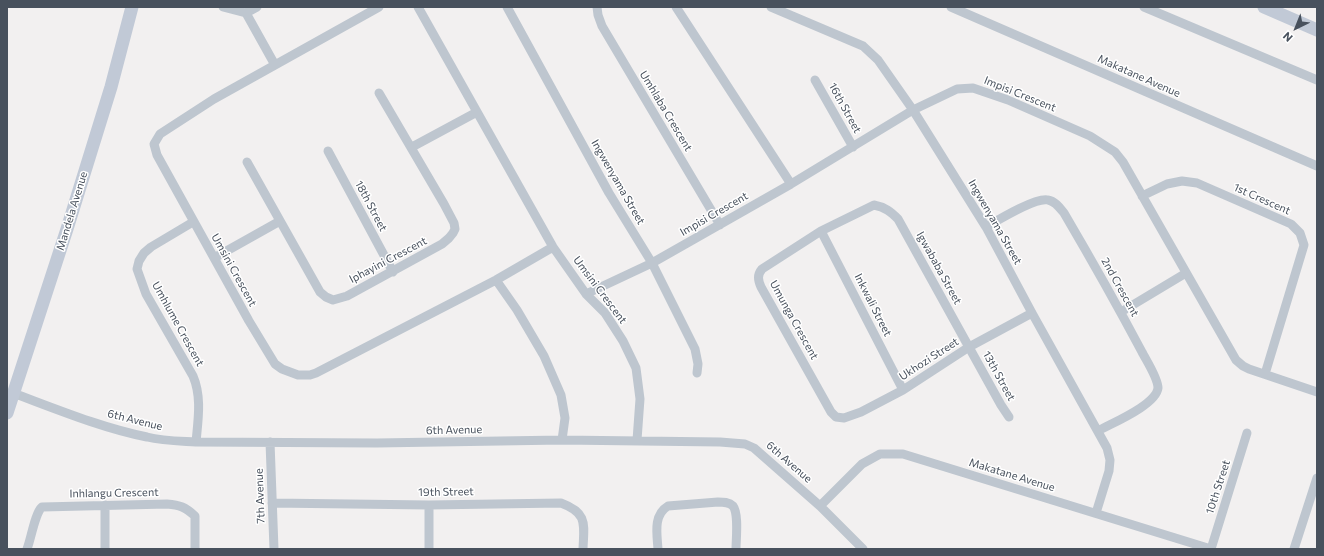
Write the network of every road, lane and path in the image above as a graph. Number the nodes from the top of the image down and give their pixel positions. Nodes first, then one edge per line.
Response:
1 (132, 7) edge
2 (223, 7) edge
3 (258, 7) edge
4 (379, 7) edge
5 (418, 7) edge
6 (507, 7) edge
7 (597, 7) edge
8 (676, 7) edge
9 (771, 7) edge
10 (1144, 7) edge
11 (1264, 7) edge
12 (958, 8) edge
13 (246, 13) junction
14 (1317, 30) edge
15 (275, 65) junction
16 (815, 80) dead end
17 (1317, 80) edge
18 (379, 92) dead end
19 (913, 110) junction
20 (477, 112) junction
21 (412, 147) junction
22 (853, 147) junction
23 (328, 151) dead end
24 (247, 162) dead end
25 (1317, 166) edge
26 (791, 184) junction
27 (1142, 196) junction
28 (882, 206) joint
29 (280, 221) junction
30 (193, 222) junction
31 (720, 225) junction
32 (986, 227) junction
33 (821, 231) junction
34 (553, 248) junction
35 (214, 258) junction
36 (652, 263) junction
37 (392, 272) junction
38 (1186, 273) junction
39 (496, 280) junction
40 (586, 294) junction
41 (1121, 312) junction
42 (1032, 313) junction
43 (969, 347) junction
44 (697, 373) dead end
45 (1265, 374) junction
46 (903, 390) junction
47 (1317, 392) edge
48 (13, 394) junction
49 (7, 413) edge
50 (836, 417) joint
51 (1009, 417) dead end
52 (1098, 431) junction
53 (1247, 433) dead end
54 (562, 440) junction
55 (636, 440) junction
56 (196, 442) junction
57 (270, 442) junction
58 (1317, 478) edge
59 (272, 503) junction
60 (105, 505) junction
61 (429, 505) junction
62 (820, 506) junction
63 (1096, 513) junction
64 (27, 549) edge
65 (105, 549) edge
66 (195, 549) edge
67 (274, 549) edge
68 (429, 549) edge
69 (583, 549) edge
70 (658, 549) edge
71 (736, 549) edge
72 (863, 549) edge
73 (1211, 549) edge
74 (1294, 549) edge

1 - 48 street, Mandela Avenue
2 - 13 street
3 - 13 street
4 - 15 street, Umsini Crescent
5 - 20 street, Umsini Crescent
6 - 36 street, Ingwenyama Street
7 - 31 street, Umhlaba Crescent
8 - 26 street
9 - 19 street, Ingwenyama Street
10 - 17 street
11 - 14 street
12 - 25 street, Makatane Avenue
13 - 15 street
15 - 30 street, Umsini Crescent
16 - 22 street, 16th Street
18 - 21 street, Iphayini Crescent
19 - 22 street, Impisi Crescent
19 - 27 street, Impisi Crescent
19 - 32 street, Ingwenyama Street
20 - 21 street
20 - 34 street, Umsini Crescent
21 - 37 street, Iphayini Crescent
22 - 26 street, Impisi Crescent
23 - 37 street, 18th Street
24 - 29 street, Iphayini Crescent
26 - 31 street, Impisi Crescent
27 - 38 street, Impisi Crescent
27 - 45 street, 1st Crescent
28 - 33 street, Umunga Crescent
28 - 43 street, Igwababa Street
29 - 35 street
29 - 37 street, Iphayini Crescent
30 - 35 street, Umsini Crescent
30 - 56 street, Umhlume Crescent
31 - 36 street, Impisi Crescent
32 - 41 street, 2nd Crescent
32 - 42 street, Ingwenyama Street
33 - 46 street, Inkwali Street
33 - 50 street, Umunga Crescent
34 - 39 street, Umsini Crescent
34 - 40 street, Umsini Crescent
35 - 39 street, Umsini Crescent
36 - 40 street, Impisi Crescent
36 - 44 street, Ingwenyama Street
38 - 41 street
38 - 45 street, Impisi Crescent
39 - 54 street
40 - 55 street, Umsini Crescent
41 - 52 street, 2nd Crescent
42 - 43 street, Ukhozi Street
42 - 52 street, Ingwenyama Street
43 - 46 street, Ukhozi Street
43 - 51 street, 13th Street
45 - 47 street, Impisi Crescent
46 - 50 street, Ukhozi Street
48 - 49 street, Mandela Avenue
48 - 56 street, 6th Avenue
52 - 63 street, Ingwenyama Street
53 - 73 street, 10th Street
54 - 55 street, 6th Avenue
54 - 57 street, 6th Avenue
55 - 62 street, 6th Avenue
56 - 57 street, 6th Avenue
57 - 59 street, 7th Avenue
58 - 74 street
59 - 61 street, 19th Street
59 - 67 street, 7th Avenue
60 - 64 street, Inhlangu Crescent
60 - 65 street
60 - 66 street, Inhlangu Crescent
61 - 68 street
61 - 69 street, 19th Street
62 - 63 street, Makatane Avenue
62 - 72 street, 6th Avenue
63 - 73 street, Makatane Avenue
70 - 71 street

